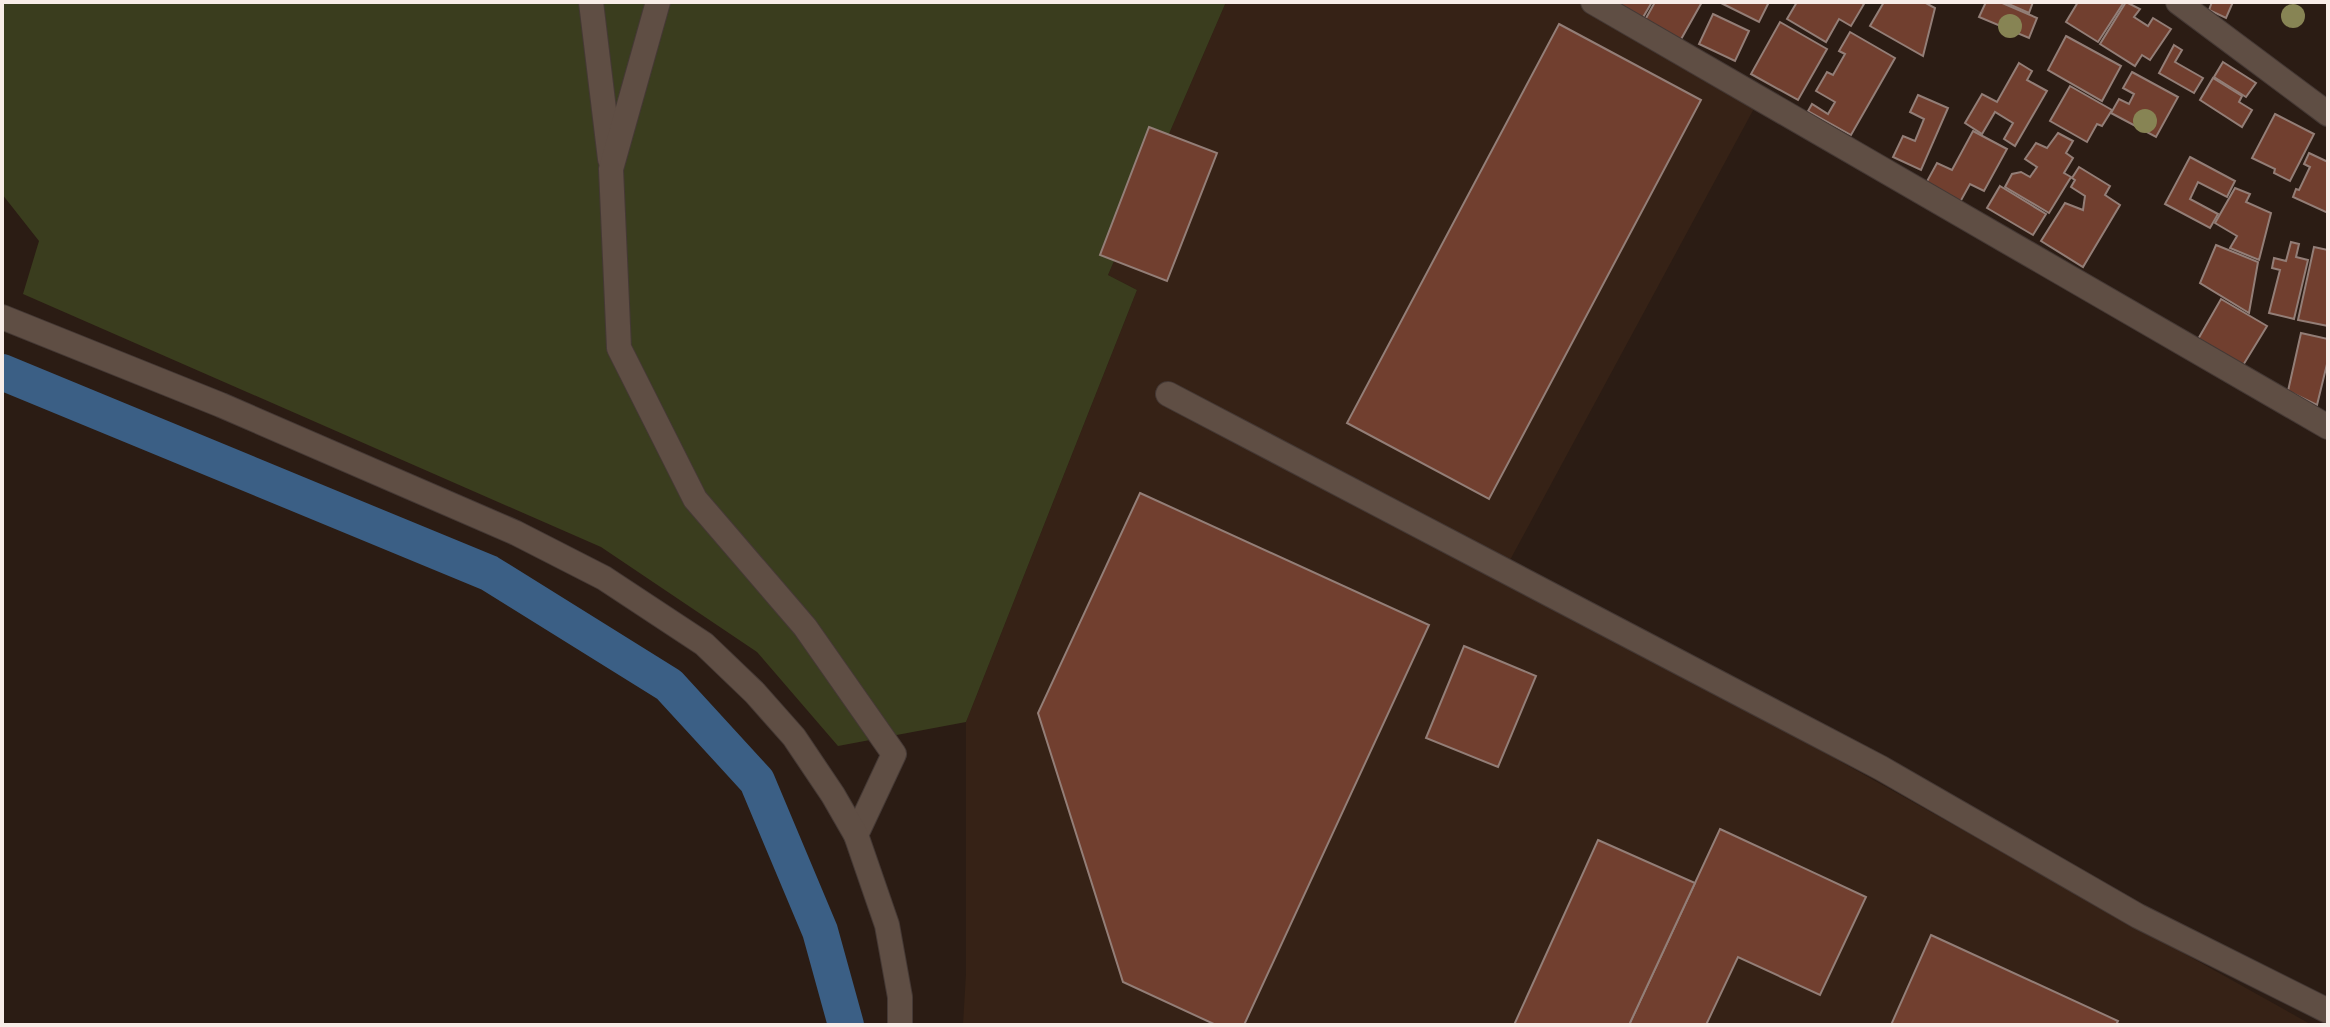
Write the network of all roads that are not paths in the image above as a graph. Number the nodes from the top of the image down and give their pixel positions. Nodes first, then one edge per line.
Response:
1 (591, 2) edge
2 (658, 2) edge
3 (1593, 2) edge
4 (2178, 2) edge
5 (2328, 114) edge
6 (611, 169) junction
7 (2, 317) edge
8 (1168, 394) dead end
9 (2328, 427) edge
10 (856, 835) junction
11 (2328, 1011) edge
12 (900, 1025) edge

1 - 6 street
2 - 6 street
3 - 9 street
4 - 5 street
6 - 10 street
7 - 10 street
8 - 11 street
10 - 12 street

